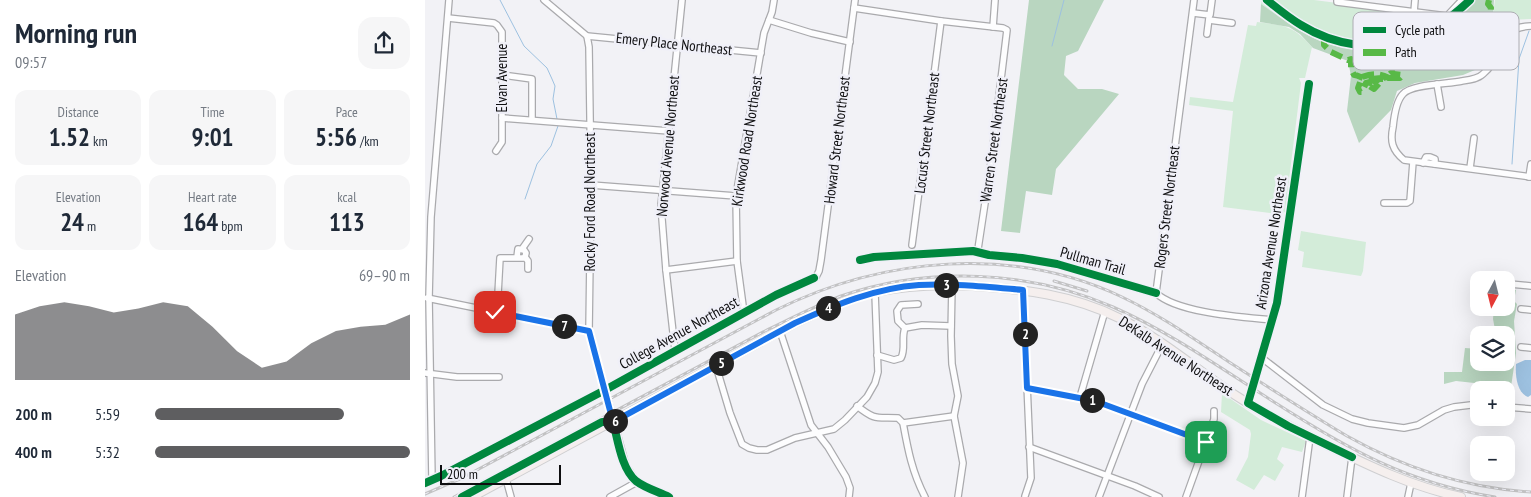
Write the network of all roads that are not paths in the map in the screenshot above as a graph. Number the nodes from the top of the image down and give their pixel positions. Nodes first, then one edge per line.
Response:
1 (449, 0) edge
2 (544, 0) edge
3 (682, 0) edge
4 (773, 0) edge
5 (855, 0) edge
6 (995, 0) edge
7 (1194, 0) edge
8 (1213, 0) edge
9 (1415, 0) edge
10 (1462, 0) edge
11 (1337, 1) edge
12 (854, 8) junction
13 (1414, 12) joint
14 (1451, 12) edge
15 (1193, 13) junction
16 (448, 18) junction
17 (1209, 18) junction
18 (769, 20) junction
19 (941, 21) junction
20 (1232, 23) dead end
21 (993, 27) junction
22 (1207, 34) dead end
23 (587, 36) junction
24 (850, 42) junction
25 (677, 43) junction
26 (761, 52) junction
27 (1486, 70) edge
28 (502, 76) junction
29 (1309, 84) dead end
30 (1437, 84) junction
31 (1441, 107) dead end
32 (502, 118) junction
33 (532, 120) junction
34 (590, 125) junction
35 (669, 131) junction
36 (1474, 138) dead end
37 (496, 151) dead end
38 (1413, 162) junction
39 (1531, 164) edge
40 (1470, 168) junction
41 (1530, 177) edge
42 (591, 185) junction
43 (662, 189) junction
44 (736, 196) junction
45 (1384, 203) dead end
46 (529, 239) dead end
47 (912, 245) dead end
48 (522, 249) junction
49 (978, 249) dead end
50 (525, 256) junction
51 (517, 257) junction
52 (737, 261) junction
53 (528, 268) dead end
54 (666, 270) junction
55 (814, 278) joint
56 (1515, 284) edge
57 (952, 285) junction
58 (1531, 286) edge
59 (1023, 290) junction
60 (875, 293) junction
61 (427, 298) edge
62 (918, 304) dead end
63 (1521, 309) dead end
64 (1531, 310) edge
65 (1105, 311) junction
66 (497, 312) junction
67 (744, 313) junction
68 (1272, 320) junction
69 (951, 326) junction
70 (905, 328) junction
71 (589, 331) junction
72 (780, 331) junction
73 (1163, 344) junction
74 (1521, 347) dead end
75 (1531, 348) edge
76 (675, 350) junction
77 (877, 355) junction
78 (1262, 358) junction
79 (716, 366) junction
80 (427, 374) edge
81 (499, 377) dead end
82 (1027, 388) junction
83 (605, 390) junction
84 (1080, 397) junction
85 (1248, 404) junction
86 (1470, 405) edge
87 (857, 406) junction
88 (1515, 408) edge
89 (1213, 410) dead end
90 (1531, 410) edge
91 (1130, 414) junction
92 (954, 416) junction
93 (613, 422) junction
94 (903, 423) junction
95 (816, 432) junction
96 (1310, 437) junction
97 (1206, 442) junction
98 (1029, 447) junction
99 (1352, 457) junction
100 (1107, 477) junction
101 (506, 479) junction
102 (432, 480) junction
103 (637, 482) junction
104 (425, 483) edge
105 (1411, 483) junction
106 (1025, 496) edge
107 (472, 497) edge
108 (511, 497) edge
109 (610, 497) edge
110 (669, 497) edge
111 (849, 497) edge
112 (925, 497) edge
113 (958, 497) edge
114 (1099, 497) edge
115 (1159, 497) edge
116 (1186, 497) edge
117 (1302, 497) edge
118 (1347, 497) edge
119 (1409, 497) edge
120 (1461, 497) edge

1 - 16 street
2 - 23 street
3 - 25 street, Norwood Avenue Northeast
4 - 18 street, Kirkwood Road Northeast
5 - 12 street, Howard Street Northeast
6 - 21 street
7 - 15 street, Rogers Street Northeast
8 - 17 street
9 - 13 street
10 - 14 street
11 - 13 street
12 - 19 street
12 - 24 street, Howard Street Northeast
15 - 17 street
15 - 68 street, Rogers Street Northeast
16 - 28 street, Elvan Avenue
16 - 61 street
17 - 20 street
17 - 22 street
18 - 24 street
18 - 26 street, Kirkwood Road Northeast
19 - 21 street
19 - 47 street, Locust Street Northeast
21 - 49 street, Warren Street Northeast
23 - 25 street, Emery Place Northeast
23 - 34 street, Rocky Ford Road Northeast
24 - 55 street, Howard Street Northeast
25 - 26 street, Emery Place Northeast
25 - 35 street, Norwood Avenue Northeast
26 - 44 street, Kirkwood Road Northeast
27 - 30 street
28 - 32 street, Elvan Avenue
28 - 33 street
29 - 68 street, Arizona Avenue Northeast
30 - 31 street
30 - 38 street
32 - 33 street
32 - 37 street, Elvan Avenue
33 - 34 street
34 - 35 street
34 - 42 street, Rocky Ford Road Northeast
35 - 43 street, Norwood Avenue Northeast
36 - 40 street
38 - 40 street
38 - 45 street
39 - 41 street
40 - 41 street
42 - 43 street
42 - 71 street, Rocky Ford Road Northeast
43 - 44 street
43 - 54 street, Norwood Avenue Northeast
44 - 52 street, Kirkwood Road Northeast
46 - 48 street
48 - 50 street
48 - 51 street
50 - 51 street
50 - 53 street
51 - 66 street
52 - 54 street
52 - 67 street, Kirkwood Road Northeast
54 - 76 street, Norwood Avenue Northeast
55 - 67 street, College Avenue Northeast
56 - 58 street
57 - 59 main road, DeKalb Avenue Northeast
57 - 60 main road, DeKalb Avenue Northeast
57 - 69 street
59 - 65 main road, DeKalb Avenue Northeast
59 - 82 street
60 - 72 main road, DeKalb Avenue Northeast
60 - 77 street
61 - 66 street
61 - 80 street
62 - 70 street
63 - 64 street
65 - 73 main road, DeKalb Avenue Northeast
65 - 84 street
66 - 71 street
67 - 76 street, College Avenue Northeast
68 - 78 street, Arizona Avenue Northeast
69 - 70 street
69 - 92 street
70 - 77 street
71 - 83 street, Rocky Ford Road Northeast
72 - 79 main road, DeKalb Avenue Northeast
72 - 95 street
73 - 85 main road, DeKalb Avenue Northeast
73 - 91 street
74 - 75 street
76 - 83 street, College Avenue Northeast
77 - 87 street
78 - 85 street, Arizona Avenue Northeast
78 - 86 street
79 - 93 main road, DeKalb Avenue Northeast
79 - 95 street
80 - 81 street
80 - 102 street
82 - 84 street
82 - 98 street
83 - 93 street, Rocky Ford Road Northeast
83 - 102 street, College Avenue Northeast
84 - 91 street
85 - 96 main road, DeKalb Avenue Northeast
87 - 94 street
87 - 95 street
88 - 90 street
89 - 97 street
91 - 97 street
91 - 100 street
92 - 94 street
92 - 113 street
93 - 101 main road, DeKalb Avenue Northeast
93 - 103 street, Rocky Ford Road Northeast
94 - 112 street
95 - 111 street
96 - 99 main road, DeKalb Avenue Northeast
96 - 117 street
97 - 116 street
98 - 100 street
98 - 106 street
99 - 105 main road, DeKalb Avenue Northeast
99 - 118 street
100 - 114 street
100 - 115 street
101 - 107 main road, DeKalb Avenue Northeast
101 - 108 street
102 - 104 street, College Avenue Northeast
103 - 109 street
103 - 110 street
105 - 119 street
105 - 120 main road, DeKalb Avenue Northeast

